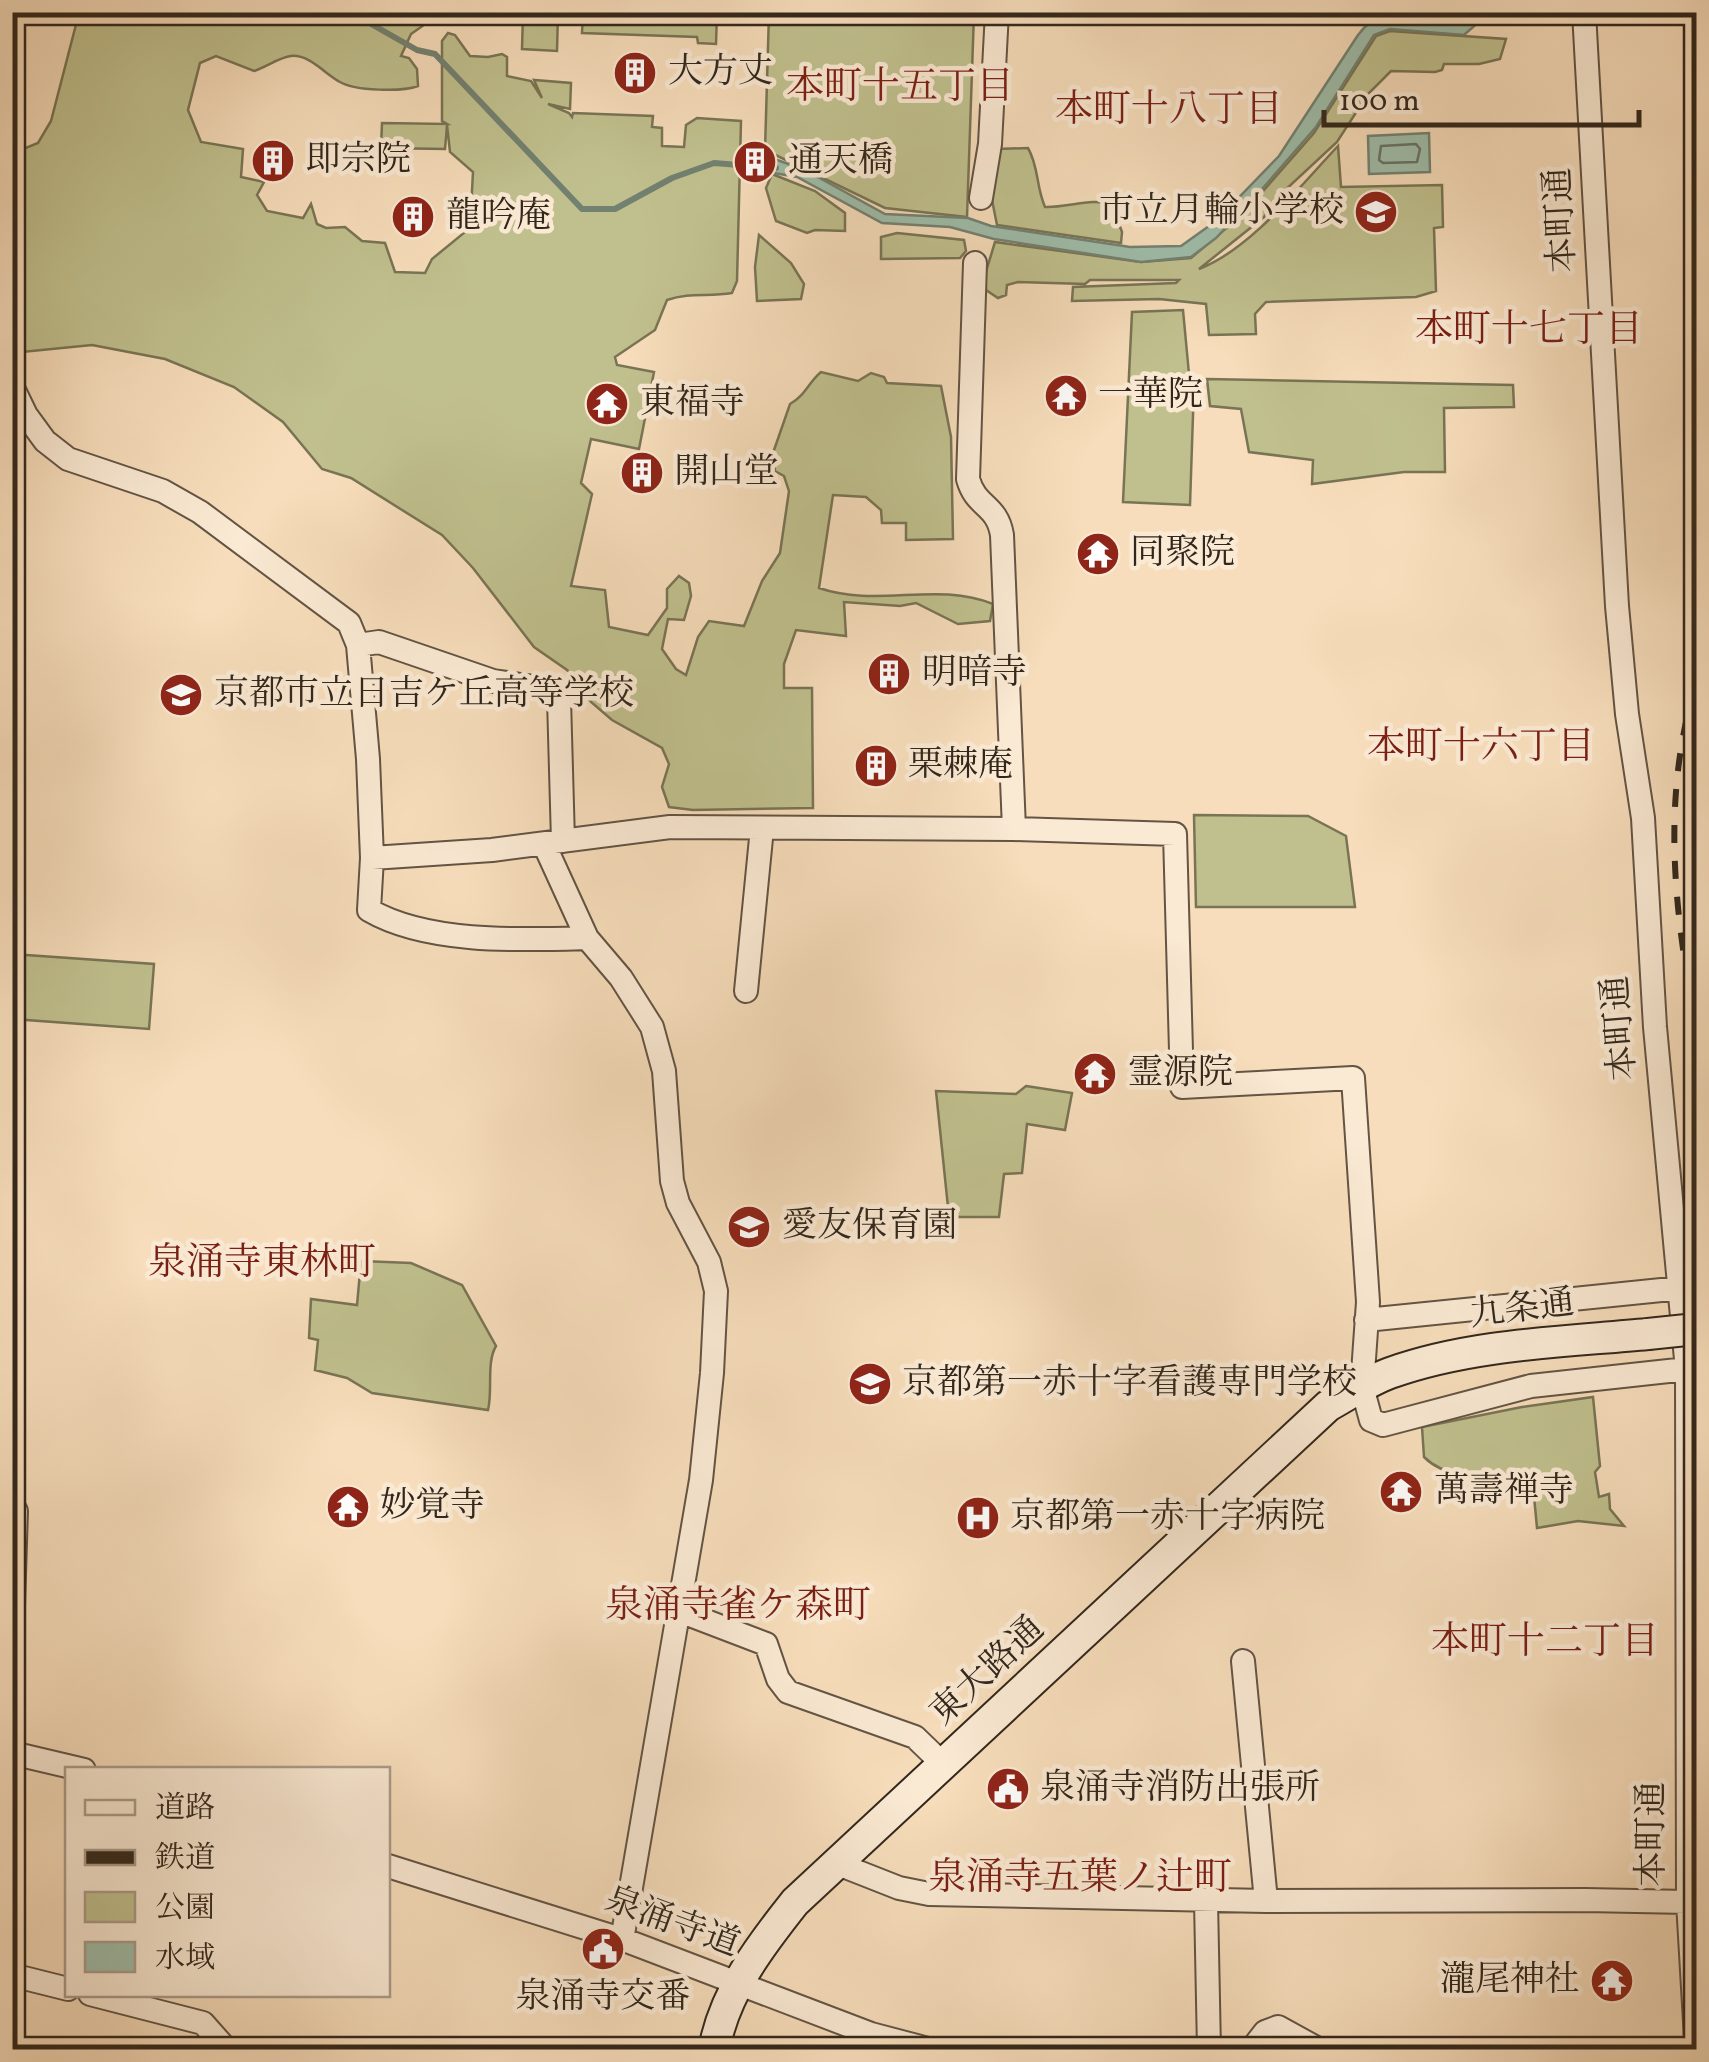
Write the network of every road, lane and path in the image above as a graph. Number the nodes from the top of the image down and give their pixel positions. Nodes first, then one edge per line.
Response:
1 (997, 12) edge
2 (1584, 12) edge
3 (982, 198) dead end
4 (975, 263) dead end
5 (12, 386) edge
6 (358, 645) junction
7 (762, 828) junction
8 (1014, 828) junction
9 (553, 843) junction
10 (372, 858) junction
11 (587, 938) junction
12 (746, 990) dead end
13 (1681, 1288) junction
14 (1366, 1320) junction
15 (1696, 1329) edge
16 (1692, 1369) edge
17 (1362, 1387) junction
18 (12, 1505) edge
19 (677, 1610) junction
20 (12, 1637) edge
21 (1243, 1661) dead end
22 (12, 1753) edge
23 (944, 1766) junction
24 (71, 1767) edge
25 (1692, 1813) edge
26 (838, 1864) junction
27 (390, 1867) edge
28 (1206, 1901) junction
29 (1266, 1902) junction
30 (1688, 1902) junction
31 (622, 1940) junction
32 (12, 1974) edge
33 (738, 1984) junction
34 (65, 1987) edge
35 (102, 1997) edge
36 (1696, 2039) edge
37 (226, 2050) edge
38 (714, 2050) edge
39 (932, 2050) edge
40 (1209, 2050) edge
41 (1251, 2050) edge
42 (1320, 2050) edge

1 - 3 street
2 - 13 street, 本町通
4 - 8 street
5 - 6 street
6 - 9 street
6 - 10 street
7 - 8 street
7 - 9 street
7 - 12 street
8 - 14 street
9 - 10 street
9 - 11 street
10 - 11 street
11 - 19 street
13 - 14 street
13 - 16 street, 本町通
14 - 17 street
15 - 17 main road, 九条通, bridge
16 - 17 street
16 - 25 street, 本町通
17 - 23 main road, 東大路通
18 - 20 street
19 - 23 street
19 - 31 street
21 - 29 street
22 - 24 street
23 - 26 main road, 東大路通
25 - 30 street, 本町通
26 - 28 street
26 - 33 main road, 東大路通
27 - 31 street, 泉涌寺道
28 - 29 street
28 - 40 street
29 - 30 street
30 - 36 street, 本町通
31 - 33 street, 泉涌寺道
32 - 34 street
33 - 38 main road, 東大路通
33 - 39 street, 泉涌寺道
35 - 37 street
41 - 42 street

